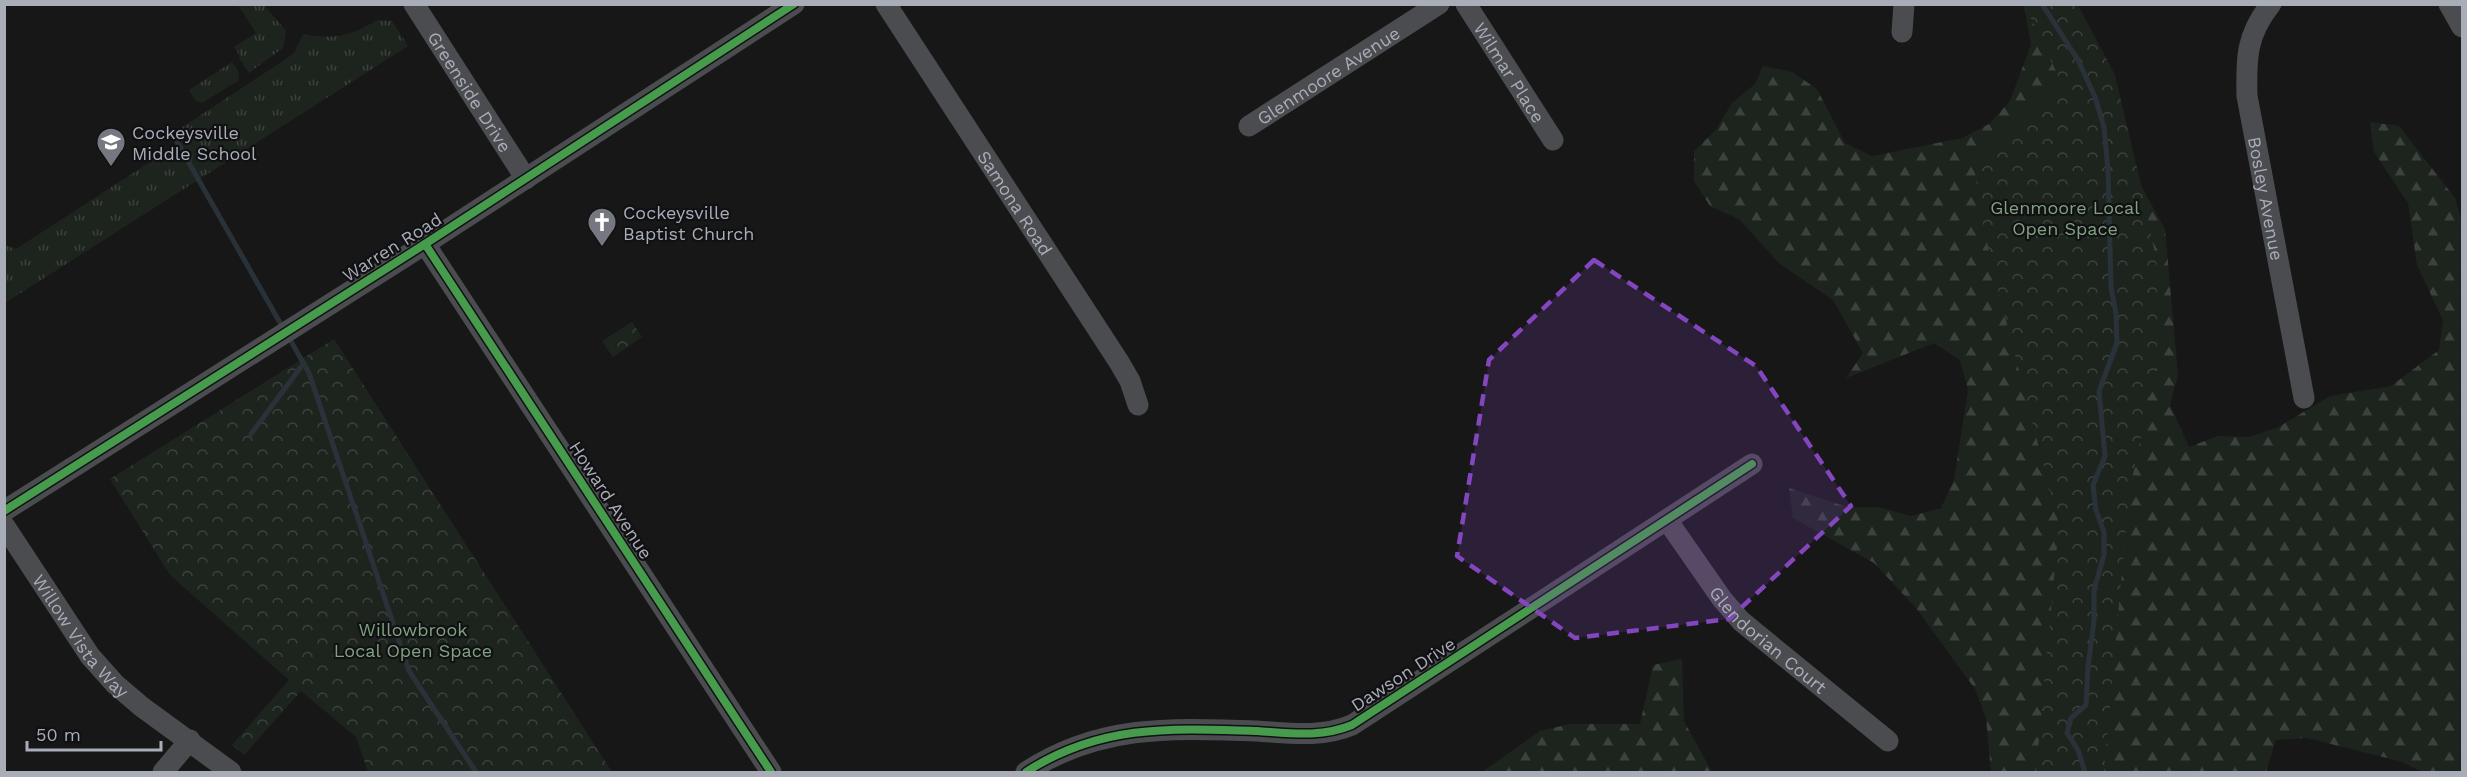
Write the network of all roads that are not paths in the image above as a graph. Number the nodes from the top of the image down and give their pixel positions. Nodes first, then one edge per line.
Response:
1 (414, 4) edge
2 (794, 4) edge
3 (886, 4) edge
4 (1439, 4) edge
5 (1466, 4) edge
6 (1904, 4) edge
7 (2271, 4) edge
8 (2449, 4) edge
9 (2463, 27) edge
10 (1902, 32) dead end
11 (1249, 126) dead end
12 (1553, 140) dead end
13 (526, 179) junction
14 (425, 244) junction
15 (2304, 398) dead end
16 (1138, 405) dead end
17 (1752, 464) dead end
18 (4, 511) edge
19 (1667, 520) junction
20 (4, 525) edge
21 (190, 740) junction
22 (1888, 741) dead end
23 (163, 772) edge
24 (231, 772) edge
25 (771, 772) edge
26 (1026, 772) edge

1 - 13 street, Greenside Drive
2 - 13 street, Warren Road
3 - 16 street, Samona Road
4 - 11 street, Glenmoore Avenue
5 - 12 street, Wilmar Place
6 - 10 street
7 - 15 street, Bosley Avenue
8 - 9 street
13 - 14 street, Warren Road
14 - 18 street, Warren Road
14 - 25 street, Howard Avenue
17 - 19 street, Dawson Drive
19 - 22 street, Glendorian Court
19 - 26 street, Dawson Drive
20 - 21 street, Willow Vista Way
21 - 23 street
21 - 24 street, Willow Vista Way

